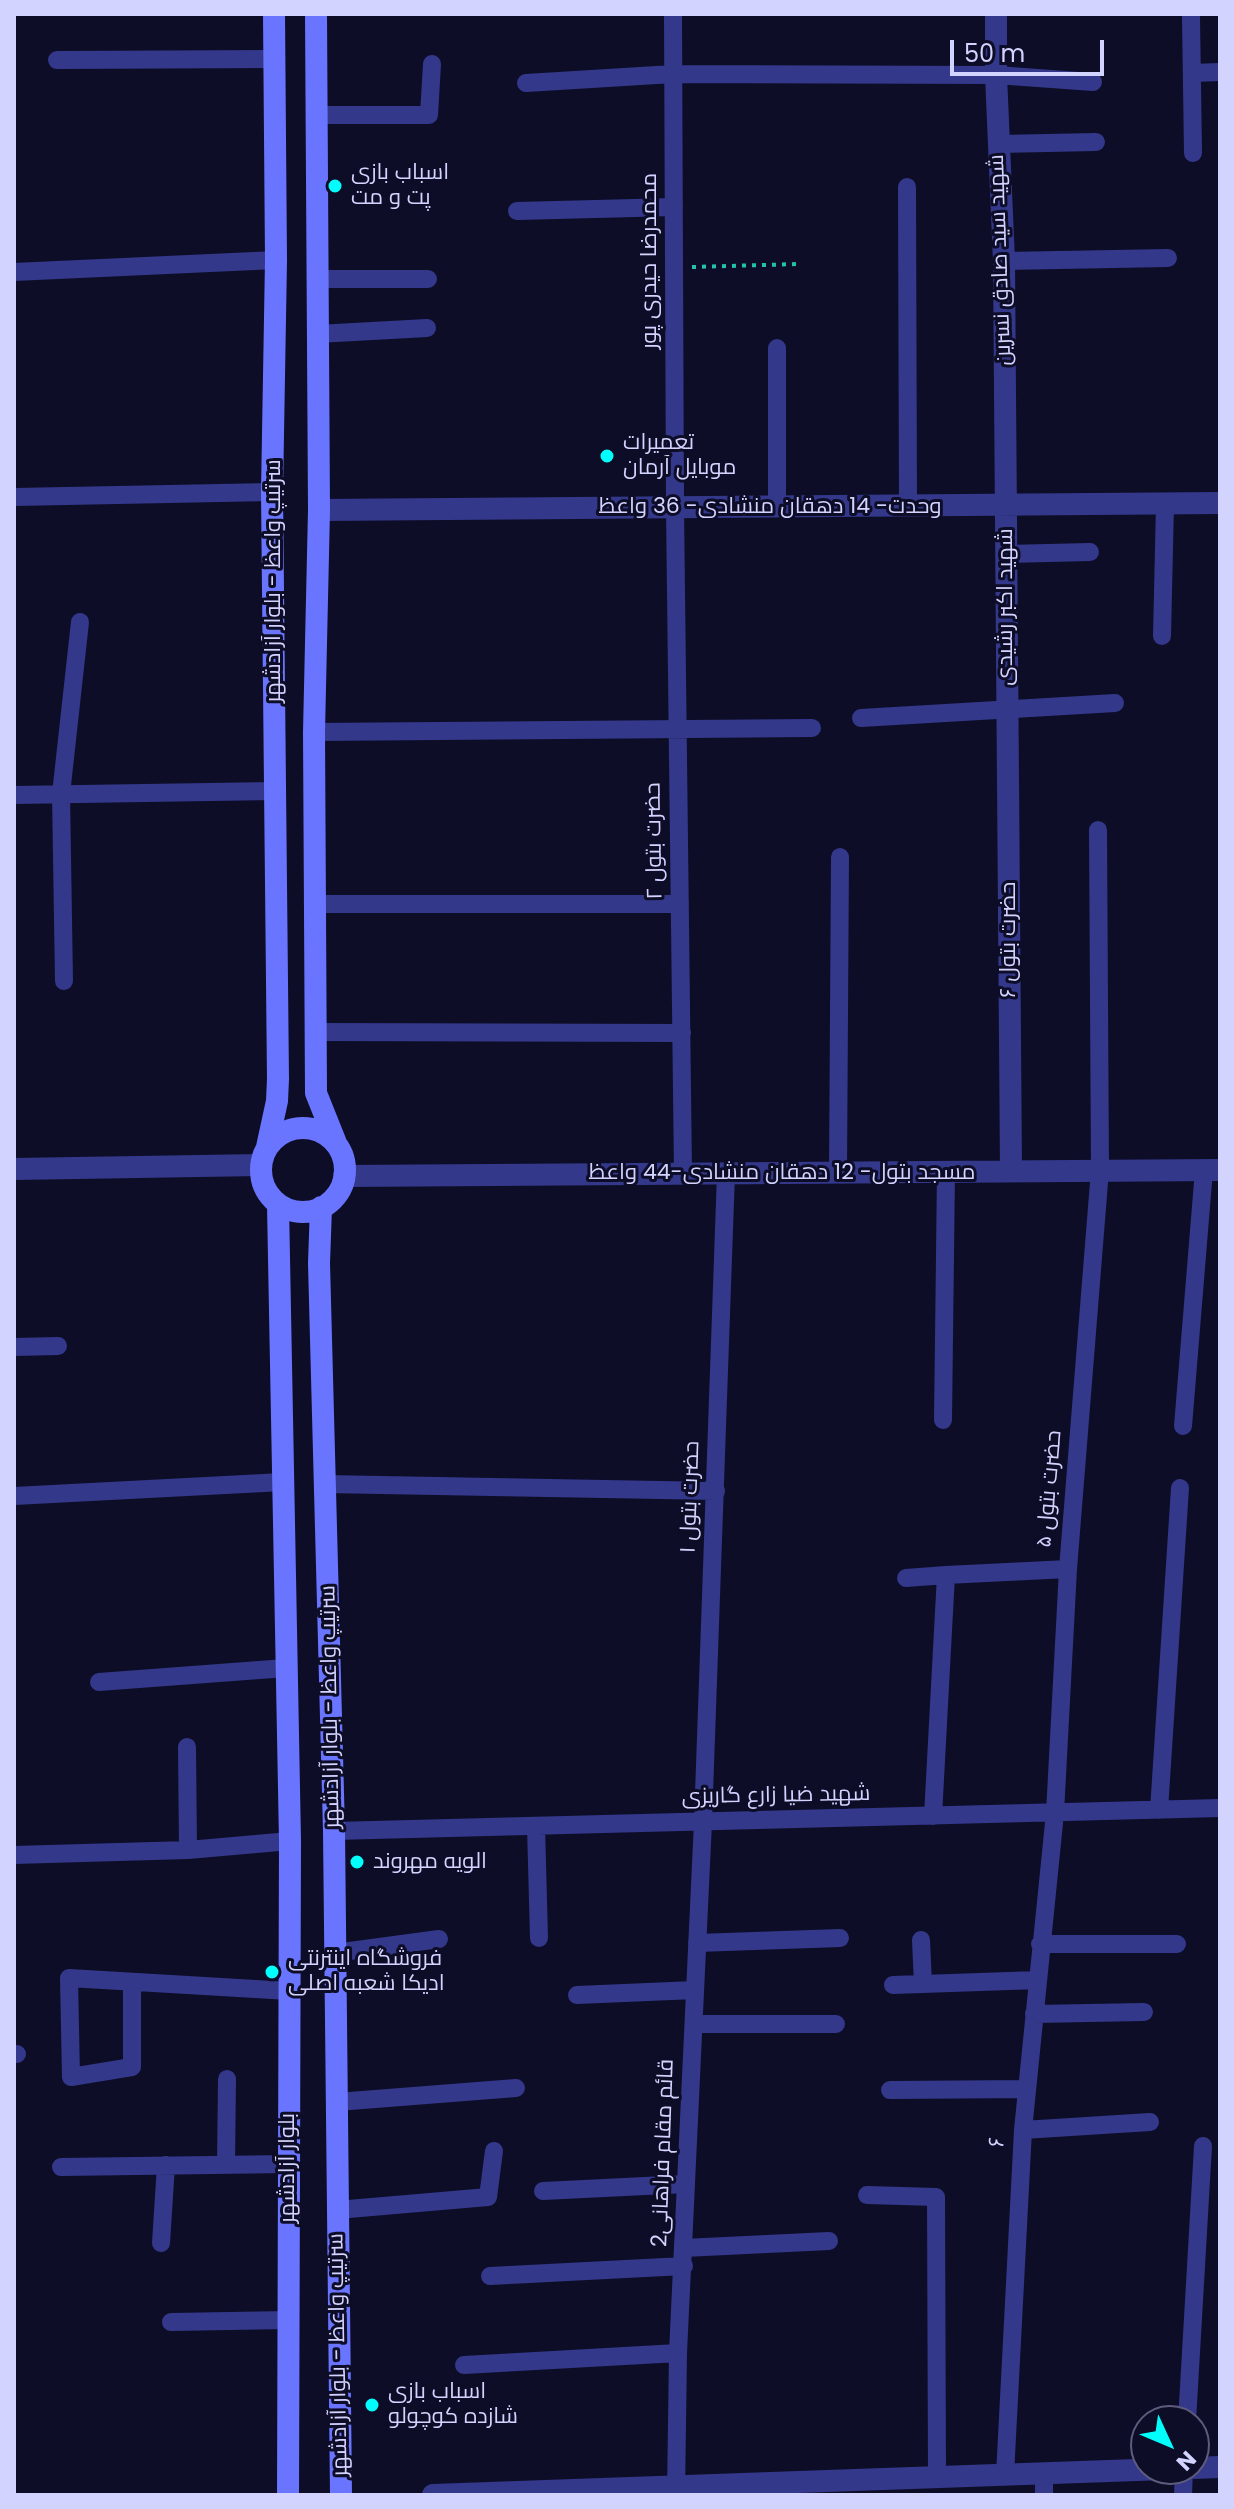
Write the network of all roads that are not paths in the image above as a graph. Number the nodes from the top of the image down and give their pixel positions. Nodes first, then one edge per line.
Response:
1 (274, 14) edge
2 (316, 14) edge
3 (673, 14) edge
4 (996, 14) edge
5 (1191, 17) dead end
6 (274, 59) junction
7 (57, 60) dead end
8 (432, 64) dead end
9 (1220, 72) edge
10 (1192, 73) junction
11 (673, 74) junction
12 (996, 75) junction
13 (1093, 82) dead end
14 (526, 83) dead end
15 (317, 115) junction
16 (1096, 142) dead end
17 (998, 144) junction
18 (1193, 153) dead end
19 (907, 187) dead end
20 (674, 207) junction
21 (517, 211) dead end
22 (1168, 258) dead end
23 (276, 260) junction
24 (1004, 261) junction
25 (14, 272) edge
26 (317, 279) junction
27 (428, 279) dead end
28 (427, 328) dead end
29 (317, 334) junction
30 (777, 348) dead end
31 (272, 492) junction
32 (14, 497) edge
33 (1220, 503) edge
34 (1165, 504) junction
35 (1005, 505) junction
36 (908, 506) junction
37 (777, 507) junction
38 (675, 508) junction
39 (319, 510) junction
40 (1090, 552) dead end
41 (1006, 554) junction
42 (80, 622) dead end
43 (1162, 636) dead end
44 (1115, 703) dead end
45 (1007, 709) junction
46 (861, 718) dead end
47 (678, 727) junction
48 (812, 728) dead end
49 (314, 732) junction
50 (275, 791) junction
51 (61, 794) junction
52 (14, 795) edge
53 (1098, 830) dead end
54 (840, 857) dead end
55 (317, 904) junction
56 (680, 904) junction
57 (64, 981) dead end
58 (318, 1032) junction
59 (682, 1033) junction
60 (336, 1143) junction
61 (264, 1156) junction
62 (14, 1169) edge
63 (1100, 1170) junction
64 (1212, 1170) edge
65 (1011, 1171) junction
66 (838, 1172) junction
67 (946, 1172) junction
68 (726, 1173) junction
69 (683, 1174) junction
70 (344, 1176) junction
71 (278, 1205) junction
72 (321, 1207) junction
73 (58, 1346) dead end
74 (14, 1347) edge
75 (943, 1420) dead end
76 (1183, 1426) dead end
77 (283, 1482) junction
78 (325, 1484) junction
79 (1180, 1488) dead end
80 (716, 1491) junction
81 (14, 1496) edge
82 (1068, 1569) junction
83 (946, 1575) junction
84 (906, 1578) dead end
85 (286, 1668) junction
86 (99, 1682) dead end
87 (187, 1747) dead end
88 (1220, 1808) edge
89 (1159, 1810) junction
90 (1055, 1813) junction
91 (933, 1816) junction
92 (703, 1822) junction
93 (536, 1826) junction
94 (334, 1831) junction
95 (290, 1841) junction
96 (188, 1850) junction
97 (14, 1855) edge
98 (539, 1938) dead end
99 (840, 1938) dead end
100 (439, 1939) dead end
101 (921, 1940) dead end
102 (697, 1943) junction
103 (1040, 1944) junction
104 (1177, 1944) dead end
105 (335, 1953) junction
106 (1038, 1980) junction
107 (132, 1982) junction
108 (923, 1984) junction
109 (893, 1985) dead end
110 (695, 1990) junction
111 (289, 1991) junction
112 (577, 1995) dead end
113 (1144, 2012) dead end
114 (1034, 2014) junction
115 (694, 2024) junction
116 (836, 2024) dead end
117 (227, 2079) dead end
118 (516, 2088) dead end
119 (1027, 2089) junction
120 (890, 2090) dead end
121 (337, 2102) junction
122 (1150, 2122) dead end
123 (1023, 2130) junction
124 (1203, 2146) dead end
125 (494, 2151) dead end
126 (226, 2164) junction
127 (288, 2164) junction
128 (166, 2165) junction
129 (61, 2167) dead end
130 (686, 2184) junction
131 (543, 2191) dead end
132 (867, 2195) dead end
133 (337, 2210) junction
134 (829, 2241) dead end
135 (161, 2243) dead end
136 (684, 2257) junction
137 (490, 2276) dead end
138 (288, 2320) junction
139 (171, 2322) dead end
140 (678, 2353) junction
141 (464, 2365) dead end
142 (1188, 2405) edge
143 (1130, 2473) edge
144 (1005, 2475) junction
145 (937, 2477) junction
146 (1044, 2484) edge
147 (676, 2491) edge
148 (505, 2494) edge
149 (288, 2495) edge
150 (341, 2495) edge
151 (433, 2495) edge

1 - 6 main road, سرتیپ واعظ - بلوار آزادشهر
2 - 15 main road, سرتیپ واعظ - بلوار آزادشهر
3 - 11 street, محمدرضا حیدری پور
4 - 12 street, شهید سید صادق نسرین
5 - 10 street
6 - 7 street
6 - 23 main road, سرتیپ واعظ - بلوار آزادشهر
8 - 15 street
9 - 10 street
10 - 18 street
11 - 12 street
11 - 14 street
11 - 20 street, محمدرضا حیدری پور
12 - 13 street
12 - 17 street, شهید سید صادق نسرین
15 - 26 main road, سرتیپ واعظ - بلوار آزادشهر
16 - 17 street
17 - 24 street, شهید سید صادق نسرین
19 - 36 street
20 - 21 street
20 - 38 street, محمدرضا حیدری پور
22 - 24 street
23 - 25 street
23 - 31 main road, سرتیپ واعظ - بلوار آزادشهر
24 - 35 street, شهید سید صادق نسرین
26 - 27 street
26 - 29 main road, سرتیپ واعظ - بلوار آزادشهر
28 - 29 street
29 - 39 main road, سرتیپ واعظ - بلوار آزادشهر
30 - 37 street
31 - 32 street
31 - 50 main road, سرتیپ واعظ - بلوار آزادشهر
33 - 34 street, وحدت- 14 دهقان منشادی- 36 واعظ
34 - 35 street, وحدت- 14 دهقان منشادی- 36 واعظ
34 - 43 street
35 - 36 street, وحدت- 14 دهقان منشادی- 36 واعظ
35 - 41 street, شهید اکبر رشیدی
36 - 37 street, وحدت- 14 دهقان منشادی- 36 واعظ
37 - 38 street, وحدت- 14 دهقان منشادی- 36 واعظ
38 - 39 street, وحدت- 14 دهقان منشادی- 36 واعظ
38 - 47 street, حضرت بتول ۲
39 - 49 main road, سرتیپ واعظ - بلوار آزادشهر
40 - 41 street
41 - 45 street, شهید اکبر رشیدی
42 - 51 street
44 - 45 street
45 - 46 street
45 - 65 street, حضرت بتول ۶
47 - 48 street
47 - 49 street
47 - 56 street, حضرت بتول ۲
49 - 55 main road, سرتیپ واعظ - بلوار آزادشهر
50 - 51 street
50 - 61 main road, سرتیپ واعظ - بلوار آزادشهر
51 - 52 street
51 - 57 street
53 - 63 street, حضرت بتول ۵
54 - 66 street
55 - 56 street
55 - 58 main road, سرتیپ واعظ - بلوار آزادشهر
56 - 59 street, حضرت بتول ۲
58 - 59 street
58 - 60 main road, سرتیپ واعظ - بلوار آزادشهر
59 - 69 street, حضرت بتول ۲
60 - 61 main road
60 - 70 main road
61 - 62 street
61 - 71 main road
63 - 64 street, مسجد بتول- 12 دهقان منشادی-44 واعظ
63 - 65 street, مسجد بتول- 12 دهقان منشادی-44 واعظ
63 - 82 street, حضرت بتول ۵
64 - 76 street
65 - 67 street, مسجد بتول- 12 دهقان منشادی-44 واعظ
66 - 67 street, مسجد بتول- 12 دهقان منشادی-44 واعظ
66 - 68 street, مسجد بتول- 12 دهقان منشادی-44 واعظ
67 - 75 street
68 - 69 street, مسجد بتول- 12 دهقان منشادی-44 واعظ
68 - 80 street, حضرت بتول ۱
69 - 70 street, مسجد بتول- 12 دهقان منشادی-44 واعظ
70 - 72 main road
71 - 72 main road
71 - 77 main road, سرتیپ واعظ - بلوار آزادشهر
72 - 78 main road, سرتیپ واعظ - بلوار آزادشهر
73 - 74 street
77 - 81 street
77 - 85 main road, سرتیپ واعظ - بلوار آزادشهر
78 - 80 street
78 - 94 main road, سرتیپ واعظ - بلوار آزادشهر
79 - 89 street
80 - 92 street, حضرت بتول ۱
82 - 83 street
82 - 90 street, حضرت بتول ۵
83 - 84 street
83 - 91 street
85 - 86 street
85 - 95 main road, سرتیپ واعظ - بلوار آزادشهر
87 - 96 street
88 - 89 street, شهید ضیا زارع گاریزی
89 - 90 street, شهید ضیا زارع گاریزی
90 - 91 street, شهید ضیا زارع گاریزی
90 - 103 street, ۶
91 - 92 street, شهید ضیا زارع گاریزی
92 - 93 street, شهید ضیا زارع گاریزی
92 - 102 street, 2قائم مقام فراهانی
93 - 94 street, شهید ضیا زارع گاریزی
93 - 98 street
94 - 105 main road, سرتیپ واعظ - بلوار آزادشهر
95 - 96 street
95 - 111 main road, بلوار آزادشهر
96 - 97 street
99 - 102 street
100 - 105 street
101 - 108 street
102 - 110 street, 2قائم مقام فراهانی
103 - 104 street
103 - 106 street, ۶
105 - 121 main road, سرتیپ واعظ - بلوار آزادشهر
106 - 108 street
106 - 114 street, ۶
107 - 107 street
107 - 111 street
108 - 109 street
110 - 112 street
110 - 115 street, 2قائم مقام فراهانی
111 - 127 main road, بلوار آزادشهر
113 - 114 street
114 - 119 street, ۶
115 - 116 street
115 - 130 street, 2قائم مقام فراهانی
117 - 126 street
118 - 121 street
119 - 120 street
119 - 123 street, ۶
121 - 133 main road, سرتیپ واعظ - بلوار آزادشهر
122 - 123 street
123 - 144 street, ۶
124 - 142 street
125 - 133 street
126 - 127 street
126 - 128 street
127 - 138 main road, بلوار آزادشهر
128 - 129 street
128 - 135 street
130 - 131 street
130 - 136 street, 2قائم مقام فراهانی
132 - 145 street
133 - 150 main road, سرتیپ واعظ - بلوار آزادشهر
134 - 136 street
136 - 137 street
136 - 140 street, 2قائم مقام فراهانی
138 - 139 street
138 - 149 main road, بلوار آزادشهر
140 - 141 street
140 - 147 street, 2قائم مقام فراهانی
143 - 146 street
144 - 145 street
144 - 146 street
145 - 147 street
147 - 148 street
148 - 151 street

